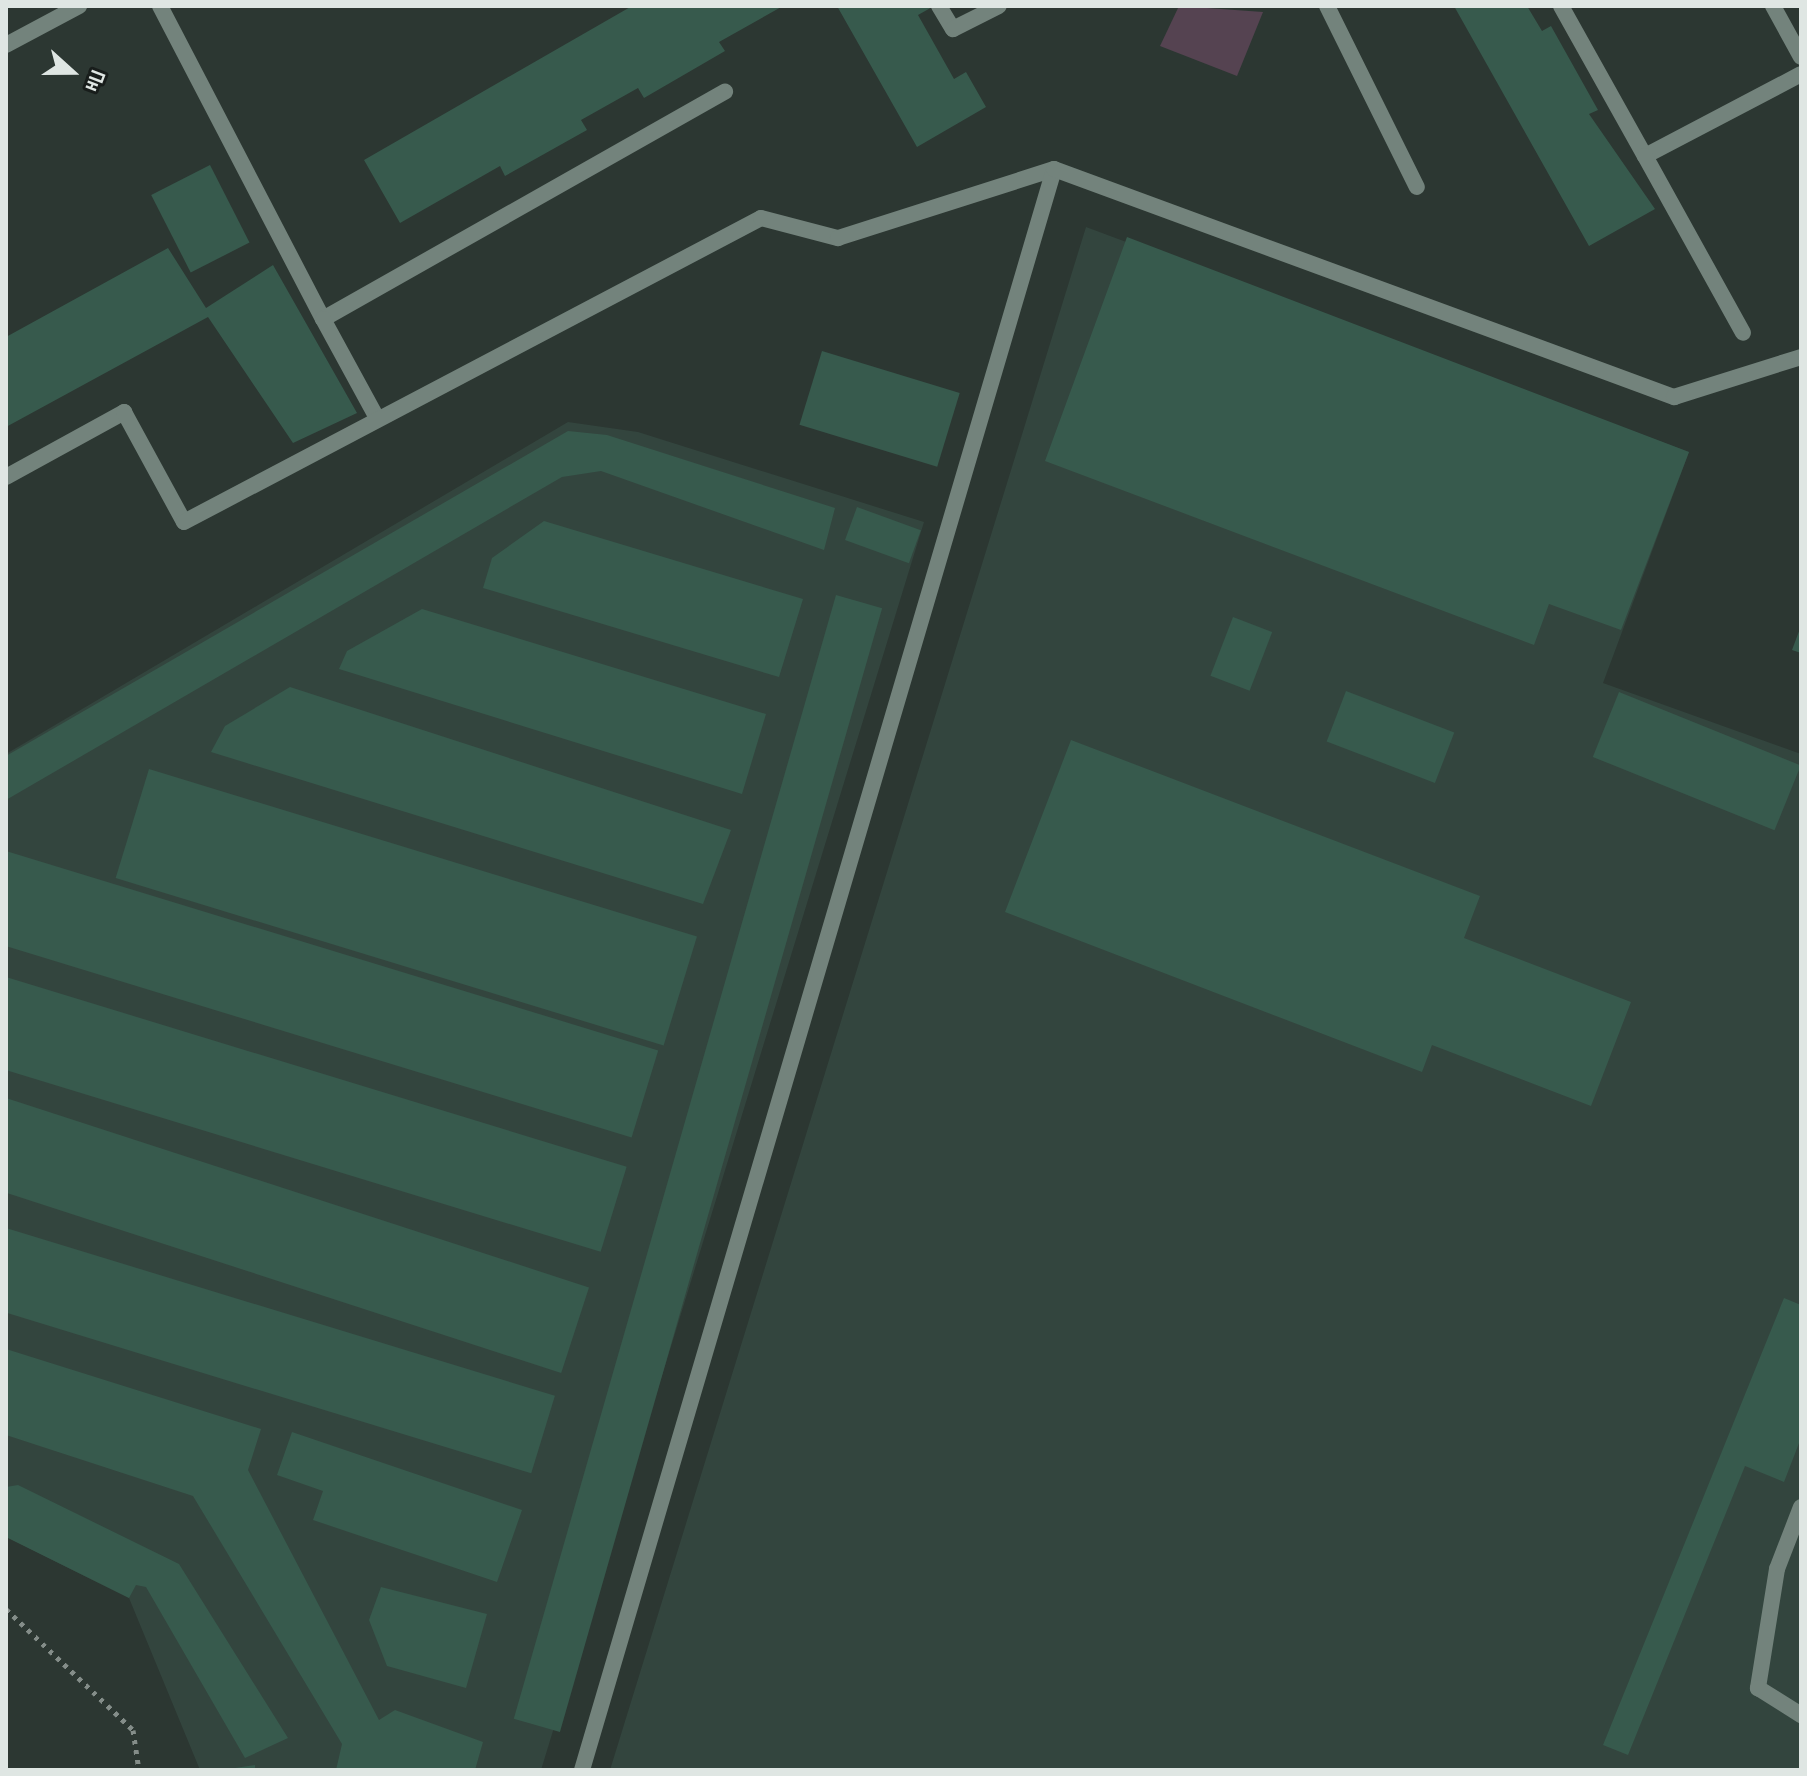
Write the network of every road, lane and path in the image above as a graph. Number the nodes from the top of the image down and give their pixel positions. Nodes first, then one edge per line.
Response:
1 (79, 6) edge
2 (160, 6) edge
3 (939, 6) edge
4 (999, 6) edge
5 (1327, 6) edge
6 (1561, 6) edge
7 (1773, 6) edge
8 (6, 45) edge
9 (1801, 57) edge
10 (1801, 74) edge
11 (725, 92) dead end
12 (1645, 156) junction
13 (1054, 169) junction
14 (1417, 187) dead end
15 (323, 319) junction
16 (1743, 333) dead end
17 (1801, 357) edge
18 (377, 418) junction
19 (6, 477) edge
20 (1801, 1507) edge
21 (6, 1609) edge
22 (1801, 1715) edge
23 (139, 1770) edge
24 (582, 1770) edge

1 - 8 street
2 - 15 street
3 - 4 street
5 - 14 street
6 - 12 street
7 - 9 street
10 - 12 street
11 - 15 street
12 - 16 street
13 - 17 street
13 - 18 street
13 - 24 street
15 - 18 street
18 - 19 street
20 - 22 street
21 - 23 path

